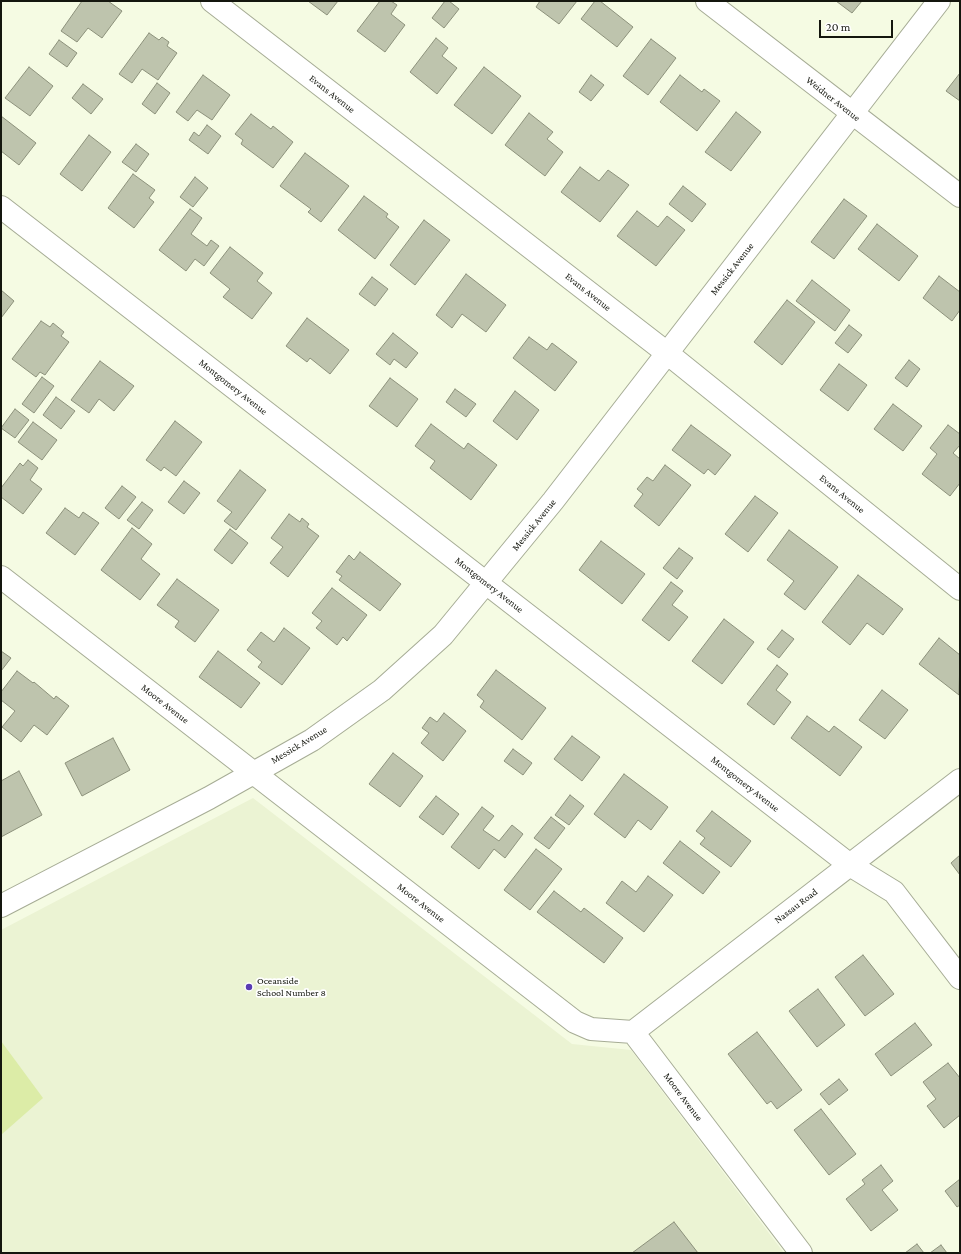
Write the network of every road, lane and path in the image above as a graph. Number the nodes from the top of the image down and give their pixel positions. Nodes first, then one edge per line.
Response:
1 (212, 1) edge
2 (707, 1) edge
3 (939, 1) edge
4 (852, 114) junction
5 (960, 196) edge
6 (1, 207) edge
7 (666, 353) junction
8 (1, 577) edge
9 (487, 584) junction
10 (960, 589) edge
11 (253, 772) junction
12 (960, 780) edge
13 (850, 865) junction
14 (1, 906) edge
15 (960, 978) edge
16 (633, 1032) junction
17 (801, 1253) edge

1 - 7 street, Evans Avenue
2 - 4 street, Weidner Avenue
3 - 4 street, Messick Avenue
4 - 5 street, Weidner Avenue
4 - 7 street, Messick Avenue
6 - 9 street, Montgomery Avenue
7 - 9 street, Messick Avenue
7 - 10 street, Evans Avenue
8 - 11 street, Moore Avenue
9 - 11 street, Messick Avenue
9 - 13 street, Montgomery Avenue
11 - 14 street, Messick Avenue
11 - 16 street, Moore Avenue
12 - 13 street, Nassau Road
13 - 15 street, Montgomery Avenue
13 - 16 street, Nassau Road
16 - 17 street, Moore Avenue

